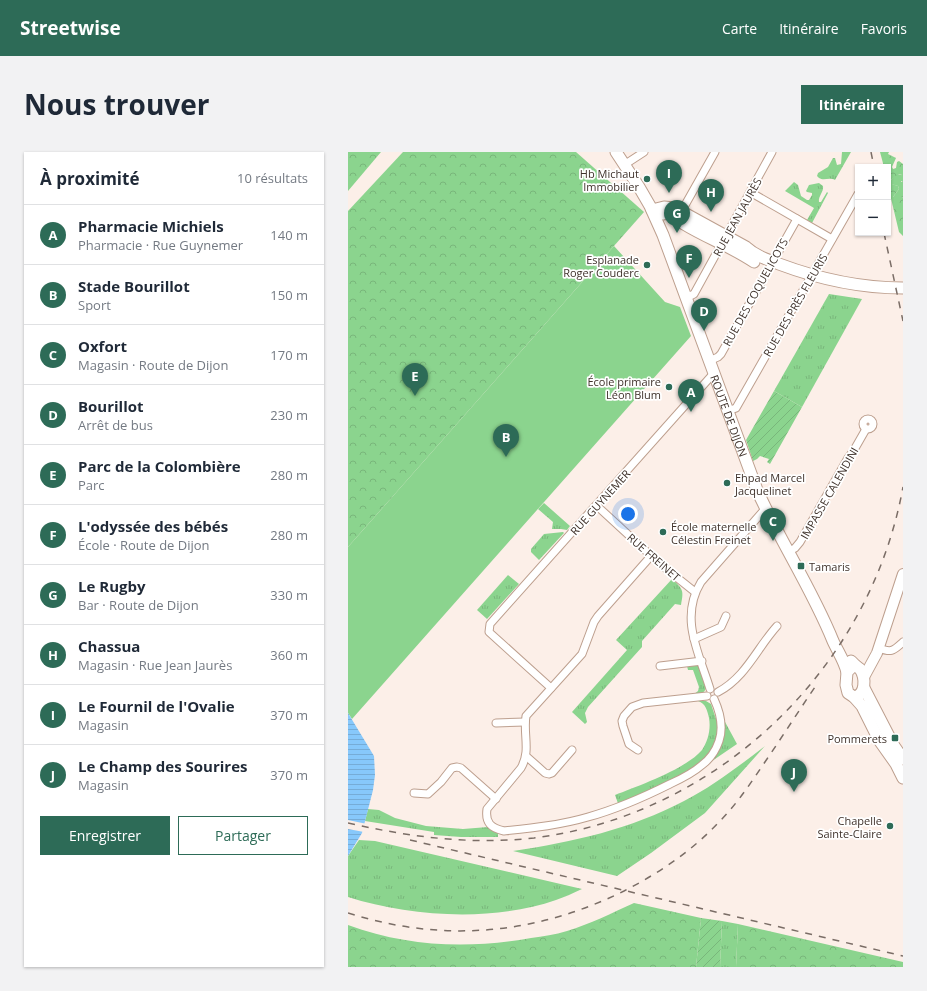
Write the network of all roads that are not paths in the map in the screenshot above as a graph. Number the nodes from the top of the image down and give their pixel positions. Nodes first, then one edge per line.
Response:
1 (616, 152) edge
2 (644, 152) edge
3 (714, 152) edge
4 (772, 152) edge
5 (624, 165) junction
6 (750, 192) junction
7 (855, 199) edge
8 (653, 214) junction
9 (680, 215) junction
10 (797, 219) junction
11 (832, 239) junction
12 (724, 240) junction
13 (771, 265) junction
14 (810, 279) junction
15 (903, 288) edge
16 (903, 295) edge
17 (686, 298) junction
18 (709, 361) junction
19 (714, 373) junction
20 (728, 411) junction
21 (866, 429) dead end
22 (597, 506) junction
23 (765, 509) junction
24 (788, 552) junction
25 (652, 556) junction
26 (903, 574) edge
27 (695, 592) junction
28 (726, 616) dead end
29 (777, 626) dead end
30 (694, 639) junction
31 (903, 642) edge
32 (878, 648) junction
33 (873, 660) junction
34 (702, 662) junction
35 (660, 666) dead end
36 (853, 668) junction
37 (864, 683) junction
38 (551, 688) junction
39 (710, 688) junction
40 (718, 692) junction
41 (707, 696) junction
42 (854, 697) junction
43 (714, 699) junction
44 (525, 722) junction
45 (496, 723) dead end
46 (572, 750) dead end
47 (638, 750) dead end
48 (526, 756) junction
49 (901, 764) edge
50 (903, 778) edge
51 (414, 793) dead end
52 (496, 798) junction

1 - 5 main road, ROUTE DE DIJON
2 - 5 street
3 - 9 street
4 - 6 street, RUE JEAN JAURÈS
5 - 8 main road, ROUTE DE DIJON
6 - 10 street
6 - 12 street, RUE JEAN JAURÈS
7 - 11 street, RUE DES PRÈS FLEURIS
8 - 9 main road
8 - 17 main road, ROUTE DE DIJON
9 - 12 main road
10 - 11 street
10 - 13 street, RUE DES COQUELICOTS
11 - 14 street, RUE DES PRÈS FLEURIS
12 - 13 main road
12 - 17 street, RUE JEAN JAURÈS
13 - 14 main road
13 - 18 street, RUE DES COQUELICOTS
14 - 15 main road
14 - 16 main road
14 - 20 street, RUE DES PRÈS FLEURIS
17 - 18 main road, ROUTE DE DIJON
18 - 19 main road, ROUTE DE DIJON
19 - 20 main road, ROUTE DE DIJON
19 - 22 street, RUE GUYNEMER
20 - 23 main road, ROUTE DE DIJON
21 - 24 street, IMPASSE CALENDINI
22 - 25 street, RUE FREINET
22 - 38 street, RUE GUYNEMER
23 - 24 main road, ROUTE DE DIJON
23 - 27 street
24 - 36 main road, ROUTE DE DIJON
25 - 27 street, RUE FREINET
25 - 38 street
26 - 32 main road
27 - 30 street
28 - 30 street
29 - 40 street
30 - 34 street
31 - 32 street
32 - 33 main road
33 - 36 main road
33 - 37 main road
34 - 35 street
34 - 39 street
36 - 37 main road, ROUTE DE DIJON
36 - 42 main road
37 - 42 main road
37 - 49 main road
38 - 44 street
39 - 40 street
39 - 41 street
40 - 43 street
41 - 43 street
41 - 47 street
42 - 49 main road
43 - 52 street
44 - 45 street
44 - 48 street
46 - 48 street
48 - 52 street
49 - 50 main road
51 - 52 street

